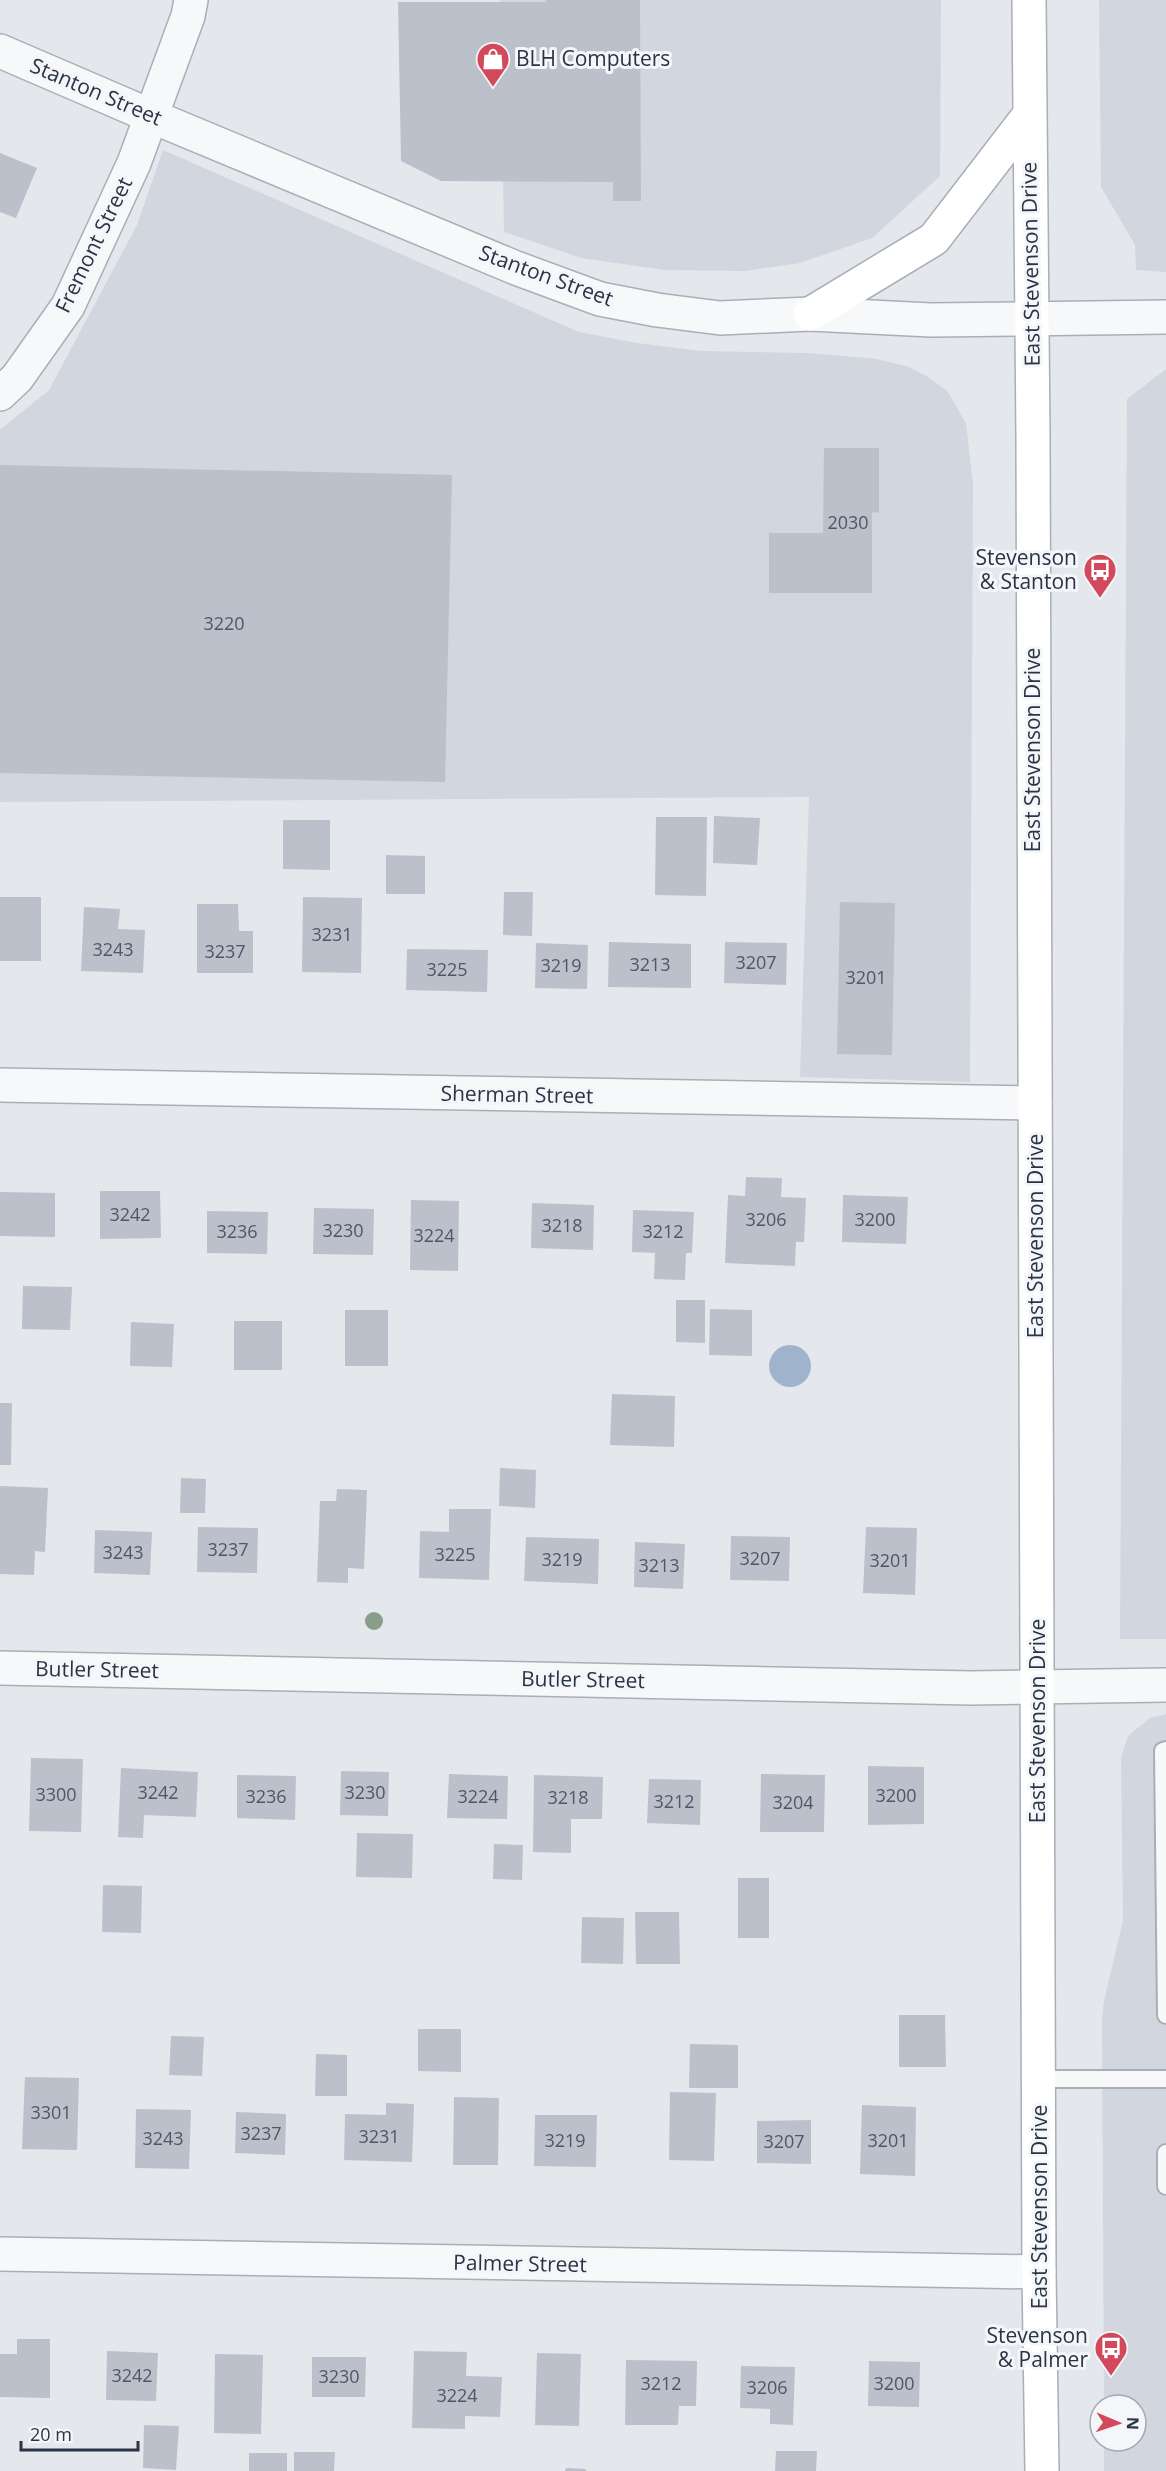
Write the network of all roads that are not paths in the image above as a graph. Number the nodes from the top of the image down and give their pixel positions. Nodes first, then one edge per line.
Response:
1 (191, 0) edge
2 (1029, 0) edge
3 (0, 51) edge
4 (1030, 114) junction
5 (151, 116) junction
6 (810, 314) junction
7 (1166, 317) edge
8 (1032, 319) junction
9 (0, 394) edge
10 (0, 1085) edge
11 (1035, 1103) junction
12 (0, 1668) edge
13 (1166, 1685) edge
14 (1038, 1686) junction
15 (1164, 1750) edge
16 (1166, 2015) edge
17 (1040, 2079) junction
18 (1166, 2079) edge
19 (1166, 2153) edge
20 (1166, 2186) edge
21 (0, 2254) edge
22 (1039, 2272) junction
23 (1042, 2471) edge

1 - 5 street, Fremont Street
2 - 4 main road, East Stevenson Drive
3 - 5 street, Stanton Street
4 - 6 main road
4 - 8 main road, East Stevenson Drive
5 - 6 street, Stanton Street
5 - 9 street, Fremont Street
6 - 8 street, Stanton Street
7 - 8 street, Stanton Street
8 - 11 main road, East Stevenson Drive
10 - 11 street, Sherman Street
11 - 14 main road, East Stevenson Drive
12 - 14 street, Butler Street
13 - 14 street, Butler Street
14 - 17 main road, East Stevenson Drive
15 - 16 lane
17 - 18 lane
17 - 22 main road, East Stevenson Drive
19 - 20 lane
21 - 22 street, Palmer Street
22 - 23 main road, East Stevenson Drive

